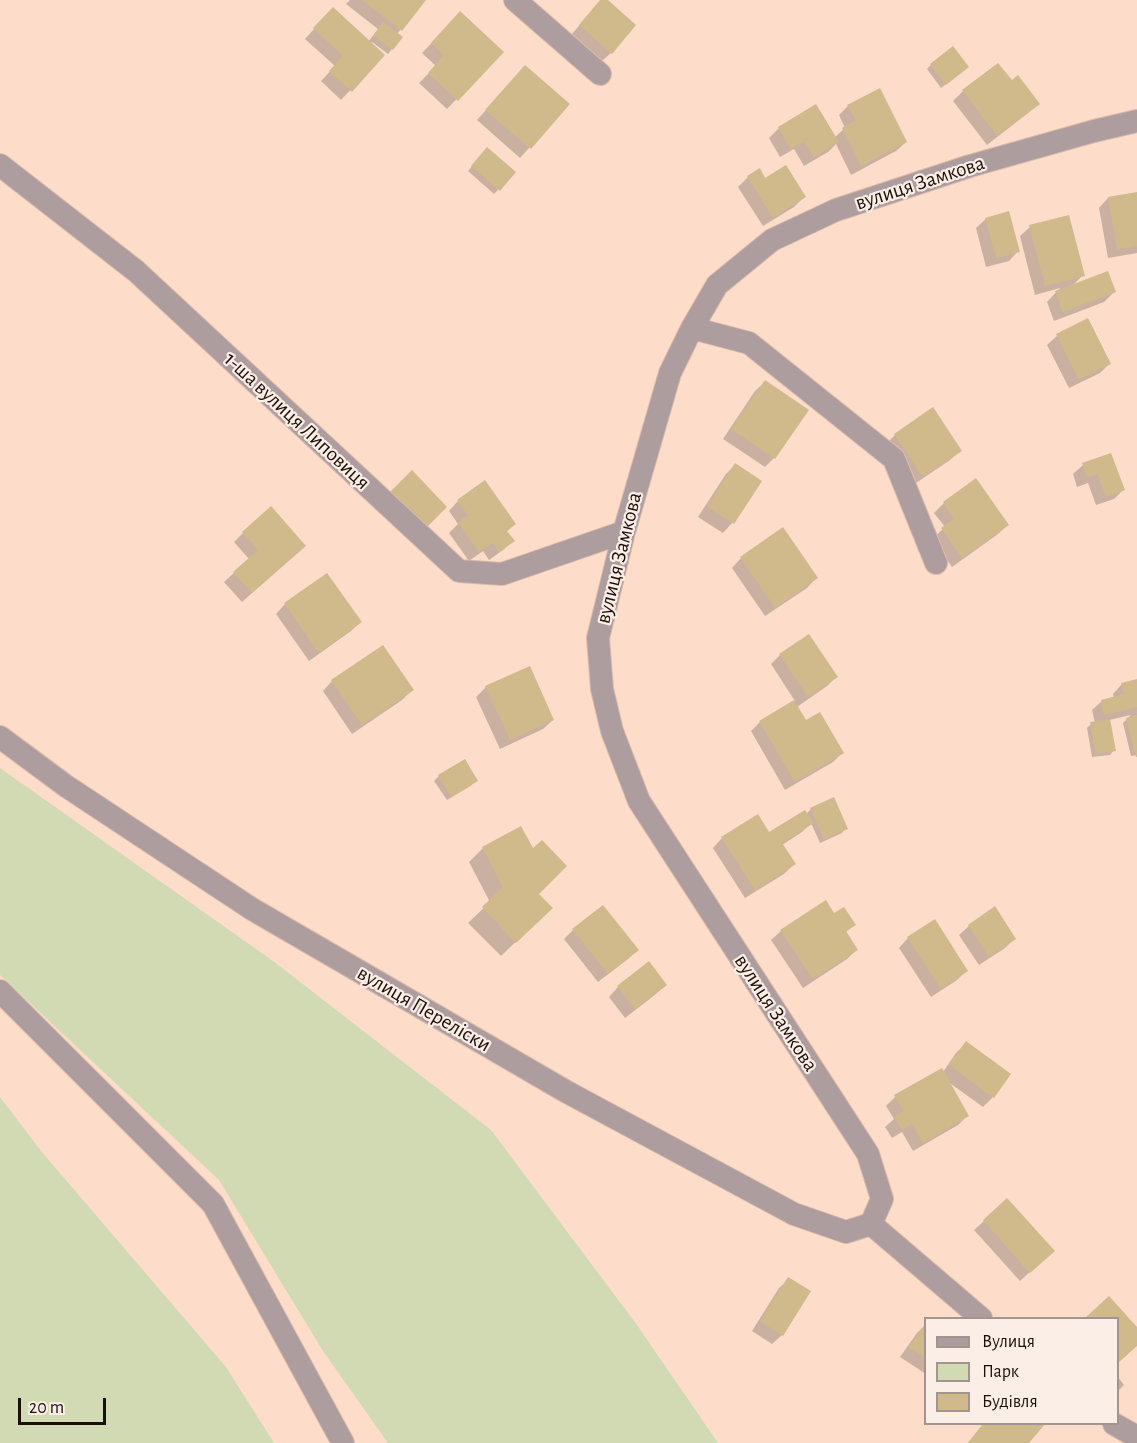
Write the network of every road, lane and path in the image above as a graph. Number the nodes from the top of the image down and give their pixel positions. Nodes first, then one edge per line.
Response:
1 (514, 0) edge
2 (600, 74) dead end
3 (1137, 121) edge
4 (0, 165) edge
5 (692, 328) junction
6 (624, 532) junction
7 (936, 563) dead end
8 (0, 737) edge
9 (0, 991) edge
10 (870, 1224) junction
11 (980, 1317) edge
12 (1116, 1425) edge
13 (1137, 1437) edge
14 (344, 1443) edge

1 - 2 street
3 - 5 street, вулиця Замкова
4 - 6 street, 1-ша вулиця Липовиця
5 - 6 street, вулиця Замкова
5 - 7 street
6 - 10 street, вулиця Замкова
8 - 10 street, вулиця Переліски
9 - 14 street
10 - 11 street
12 - 13 street

